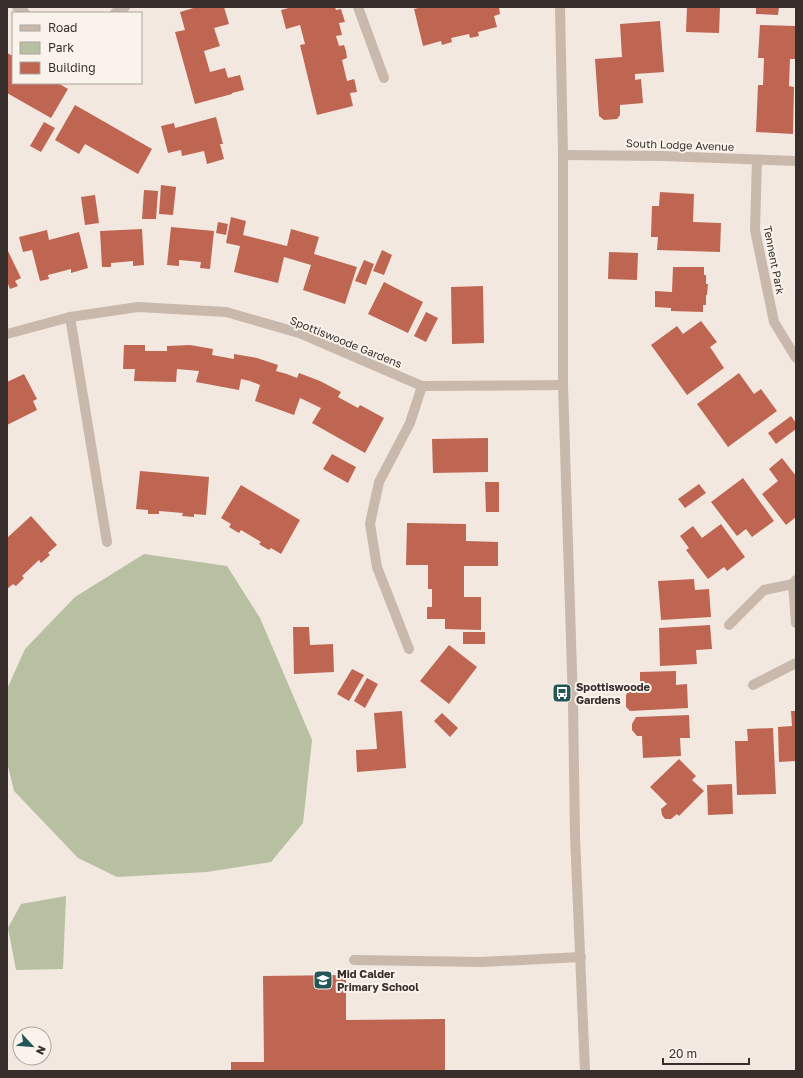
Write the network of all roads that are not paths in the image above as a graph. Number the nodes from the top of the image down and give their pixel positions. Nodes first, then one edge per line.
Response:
1 (358, 7) edge
2 (560, 7) edge
3 (384, 78) dead end
4 (563, 156) junction
5 (757, 160) junction
6 (796, 161) edge
7 (70, 317) junction
8 (7, 334) edge
9 (796, 358) edge
10 (563, 385) junction
11 (422, 386) junction
12 (107, 542) dead end
13 (794, 582) edge
14 (796, 623) edge
15 (729, 625) dead end
16 (409, 649) dead end
17 (796, 663) edge
18 (753, 685) dead end
19 (580, 957) junction
20 (354, 960) dead end
21 (585, 1071) edge

1 - 3 street
2 - 4 street
4 - 5 street, South Lodge Avenue
4 - 10 street
5 - 6 street, South Lodge Avenue
5 - 9 street, Tennent Park
7 - 8 street, Spottiswoode Gardens
7 - 11 street, Spottiswoode Gardens
7 - 12 street
10 - 11 street, Spottiswoode Gardens
10 - 19 street
11 - 16 street
13 - 14 street
13 - 15 street
17 - 18 street
19 - 20 street
19 - 21 street

